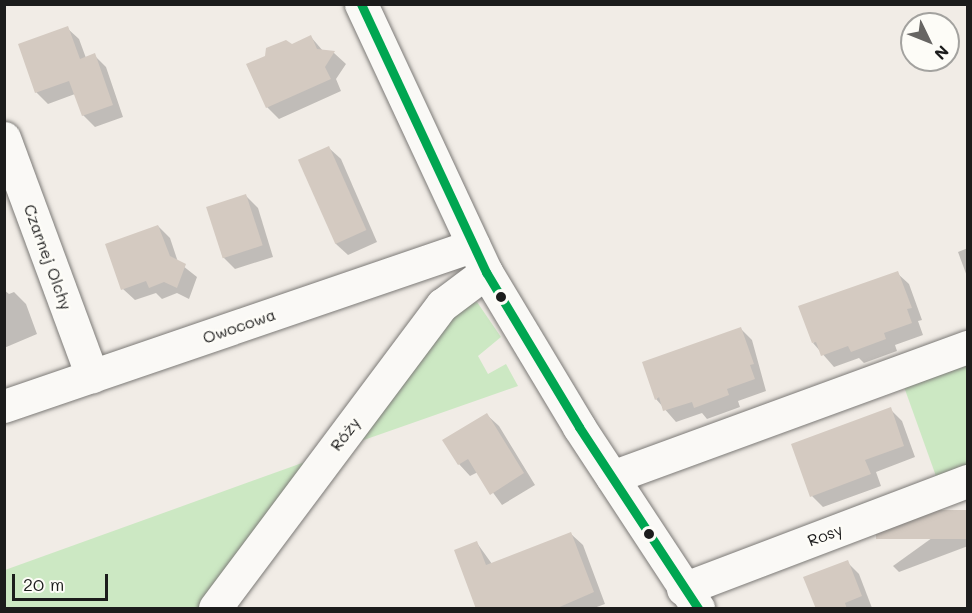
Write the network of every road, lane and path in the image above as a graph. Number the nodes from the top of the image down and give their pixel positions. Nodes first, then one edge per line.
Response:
1 (361, 4) edge
2 (4, 138) edge
3 (479, 259) junction
4 (968, 347) edge
5 (92, 376) junction
6 (4, 406) edge
7 (612, 477) junction
8 (968, 481) edge
9 (691, 599) edge
10 (215, 609) edge

1 - 3 street
2 - 5 street, Czarnej Olchy
3 - 5 street, Owocowa
3 - 7 street
3 - 10 street, Róży
4 - 7 street
5 - 6 street, Owocowa
7 - 9 street
8 - 9 street, Rosy

